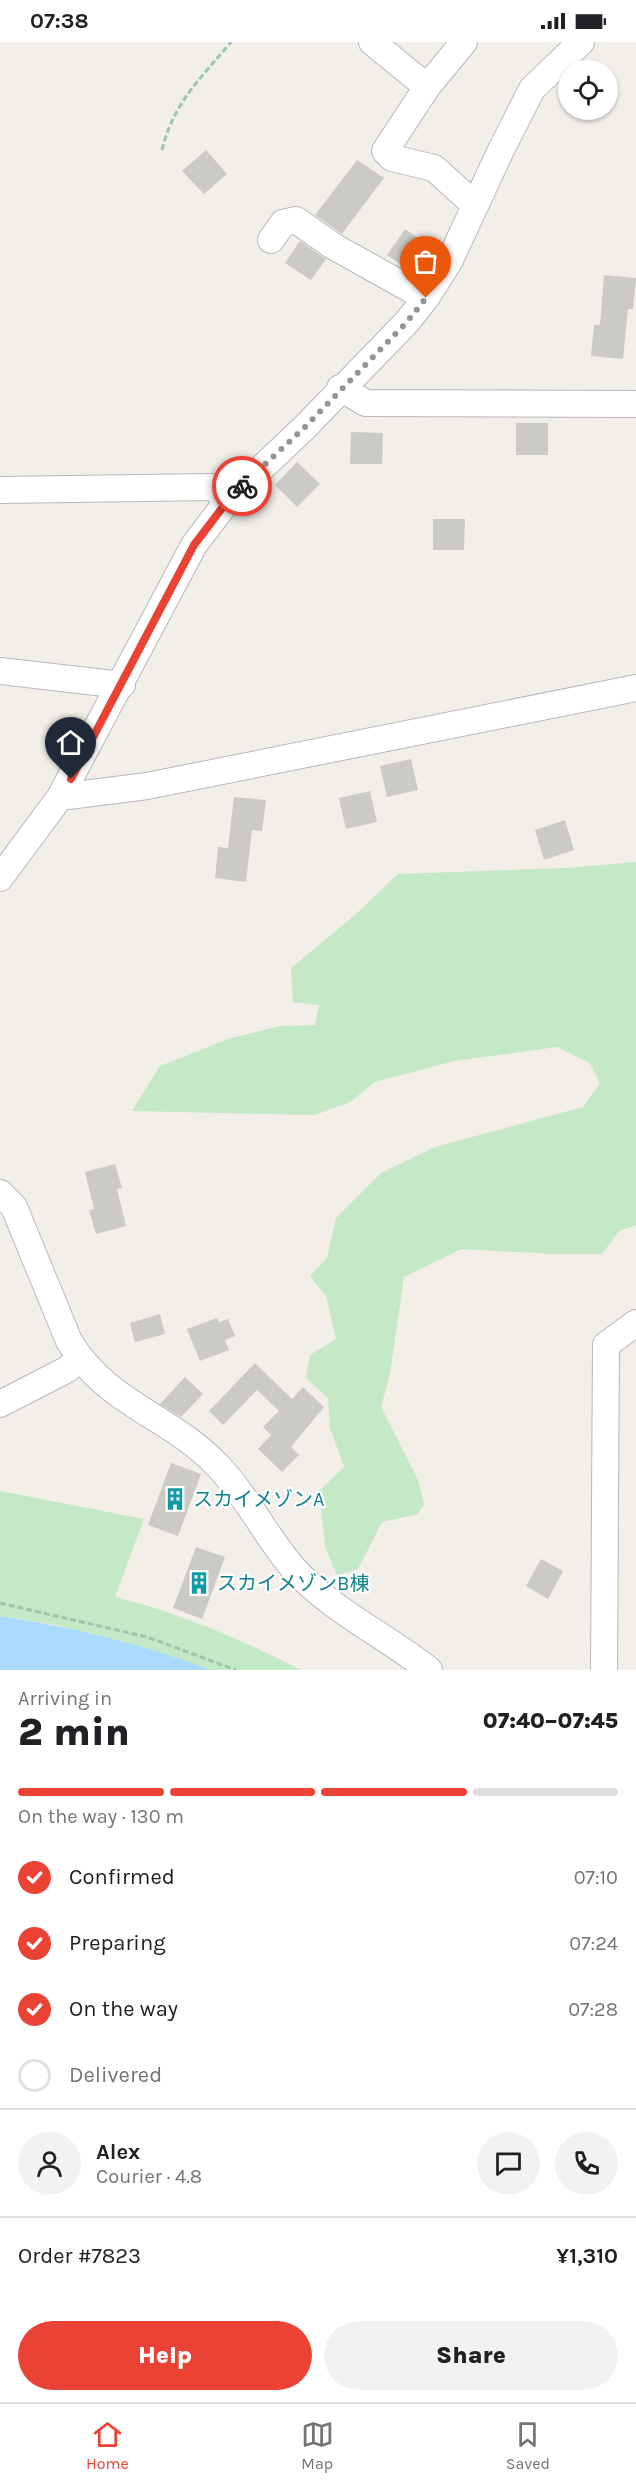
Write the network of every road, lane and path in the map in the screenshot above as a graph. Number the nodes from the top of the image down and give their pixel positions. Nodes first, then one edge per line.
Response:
1 (231, 42) edge
2 (372, 42) edge
3 (464, 42) edge
4 (581, 42) edge
5 (427, 87) junction
6 (162, 150) dead end
7 (475, 205) junction
8 (271, 240) dead end
9 (426, 298) junction
10 (340, 388) junction
11 (636, 404) edge
12 (0, 490) edge
13 (229, 499) junction
14 (0, 671) edge
15 (122, 685) junction
16 (636, 688) edge
17 (60, 797) junction
18 (0, 878) edge
19 (0, 1193) edge
20 (636, 1323) edge
21 (80, 1359) junction
22 (0, 1404) edge
23 (0, 1603) edge
24 (236, 1670) edge
25 (429, 1670) edge
26 (604, 1670) edge

1 - 6 path
2 - 5 street
3 - 5 street
4 - 7 street
5 - 7 street
7 - 9 street
8 - 9 street
9 - 10 street
10 - 11 street
10 - 13 street
12 - 13 street
13 - 15 street
14 - 15 street
15 - 17 street
16 - 17 street
17 - 18 street
19 - 21 street
20 - 26 street
21 - 22 street
21 - 25 street
23 - 24 path

